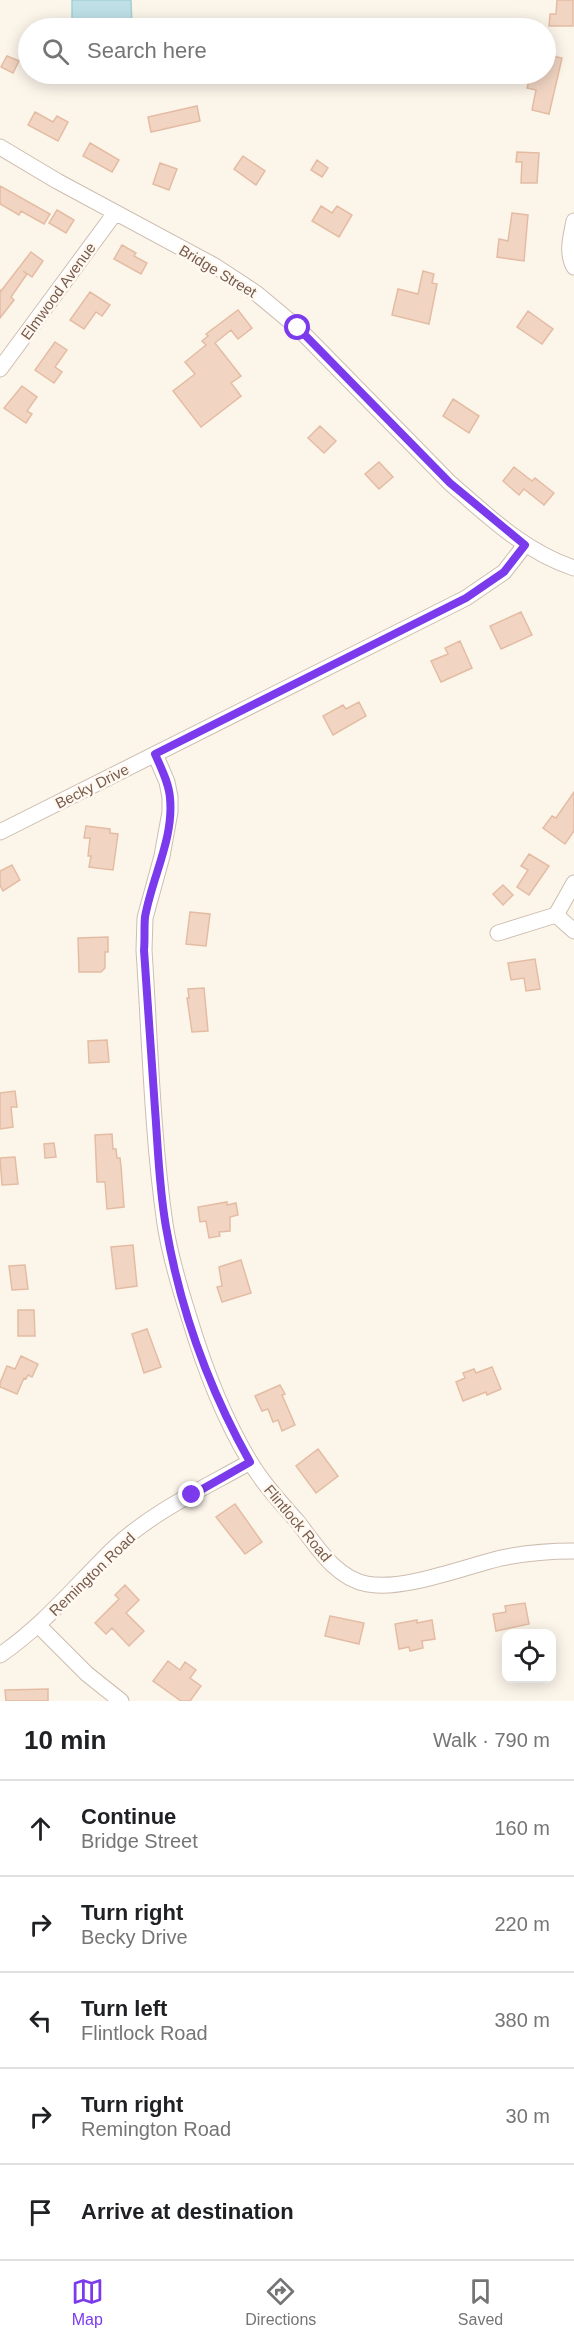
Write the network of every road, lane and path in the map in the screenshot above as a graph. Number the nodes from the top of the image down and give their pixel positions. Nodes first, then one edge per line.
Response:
1 (0, 147) edge
2 (115, 213) junction
3 (574, 221) edge
4 (574, 267) edge
5 (0, 369) edge
6 (525, 545) junction
7 (574, 568) edge
8 (155, 754) junction
9 (0, 832) edge
10 (574, 883) edge
11 (556, 915) junction
12 (574, 931) edge
13 (498, 933) dead end
14 (250, 1462) junction
15 (574, 1551) edge
16 (39, 1626) junction
17 (0, 1655) edge
18 (121, 1701) edge

1 - 2 street, Bridge Street
2 - 5 street, Elmwood Avenue
2 - 6 street, Bridge Street
3 - 4 street
6 - 7 street, Bridge Street
6 - 8 street, Becky Drive
8 - 9 street, Becky Drive
8 - 14 street, Flintlock Road
10 - 11 street
11 - 12 street
11 - 13 street
14 - 15 street, Flintlock Road
14 - 16 street, Remington Road
16 - 17 street, Remington Road
16 - 18 street

